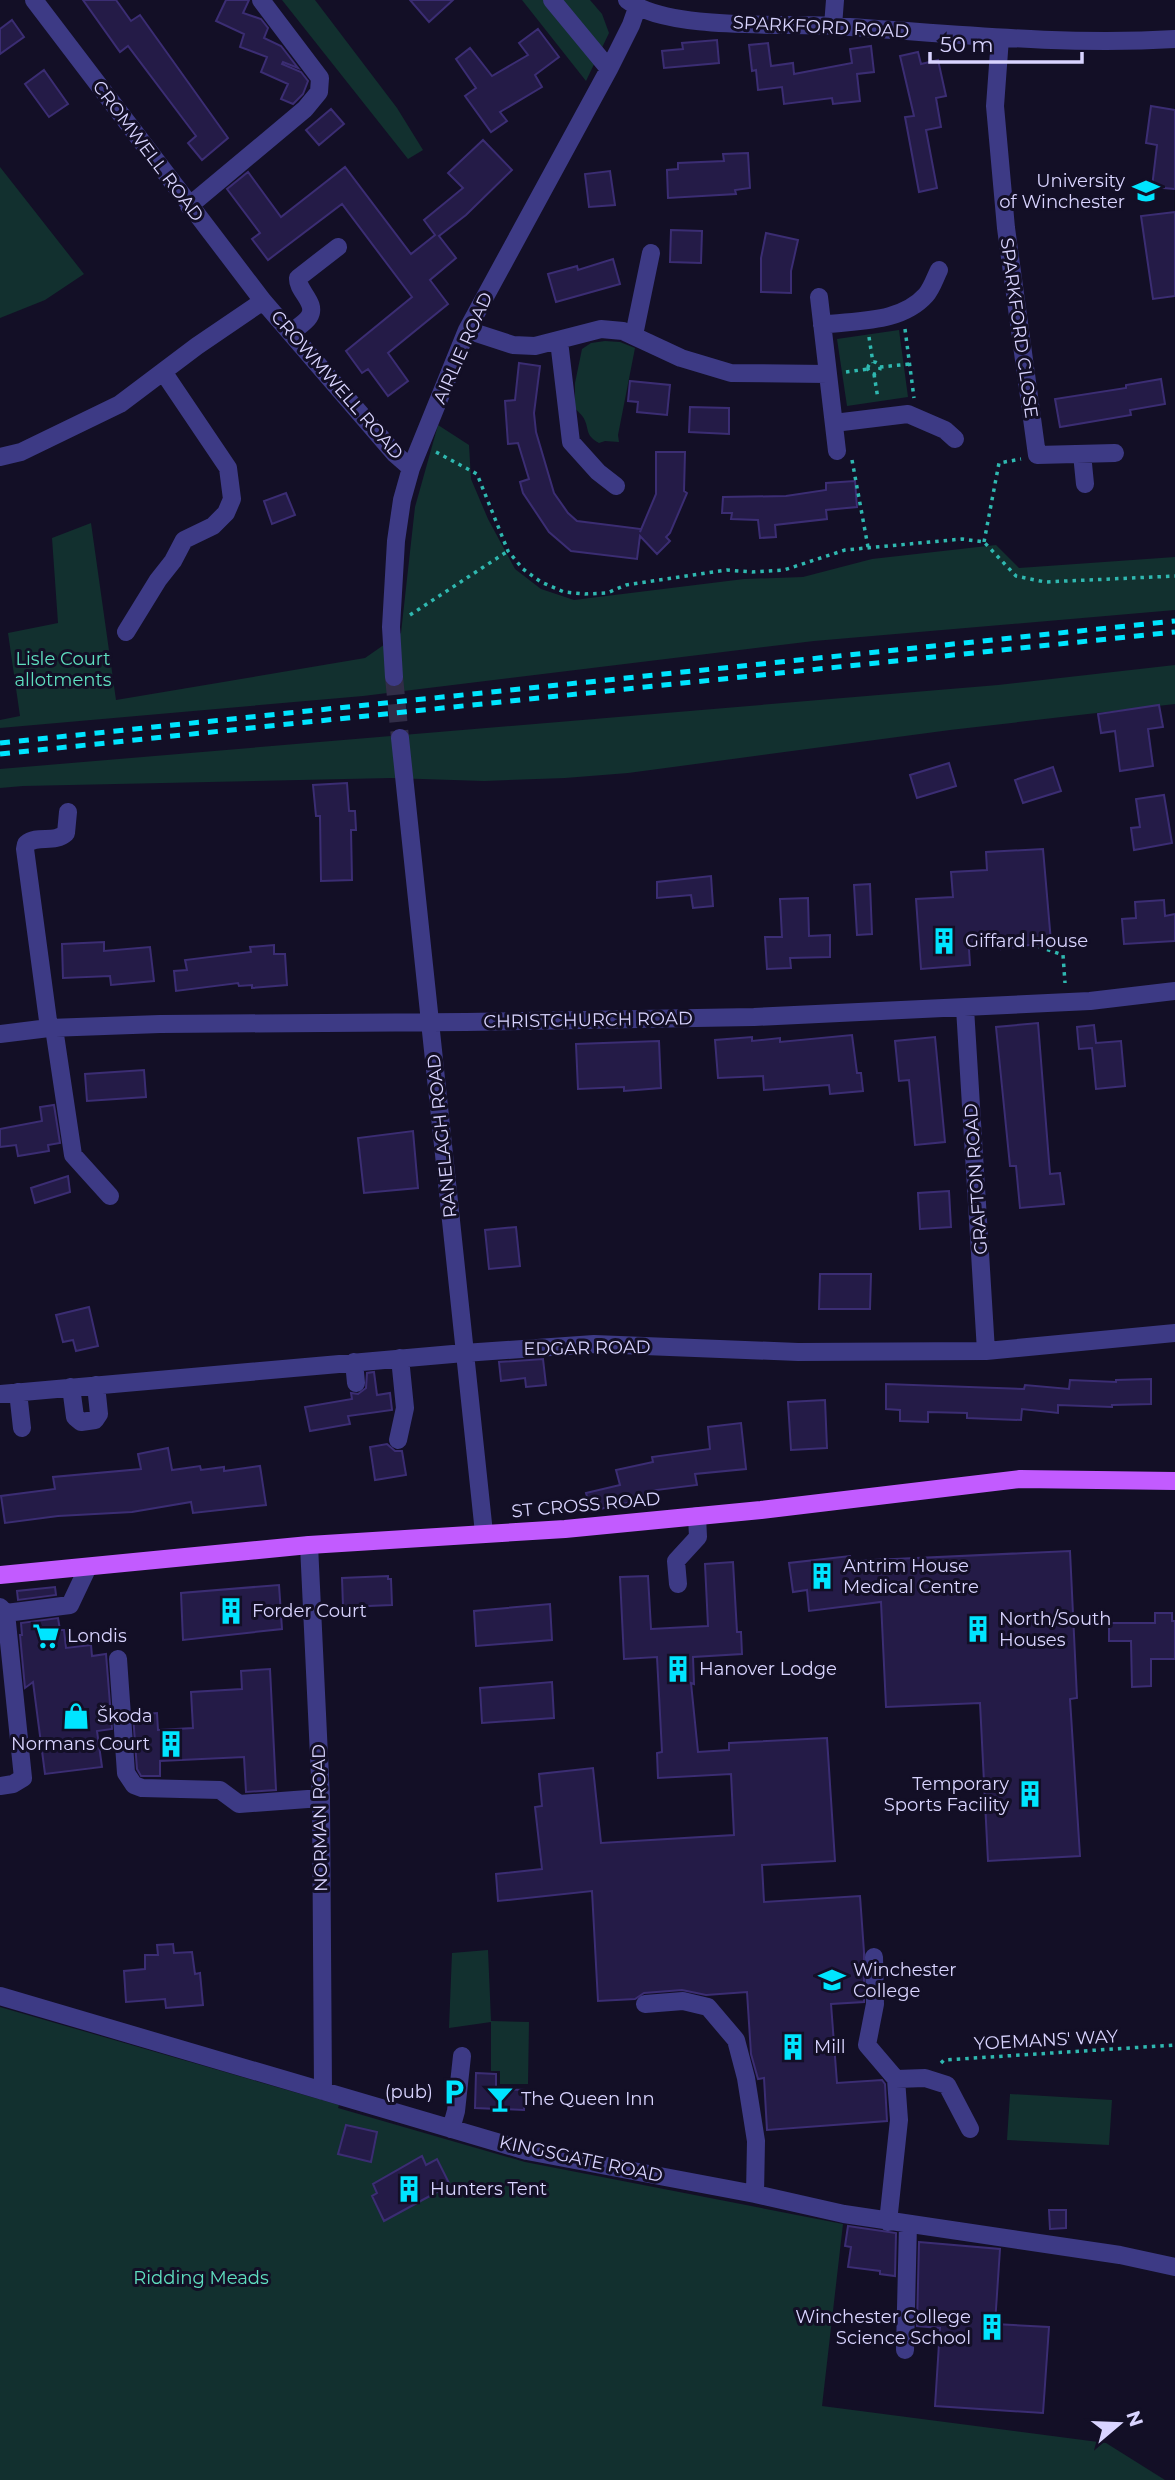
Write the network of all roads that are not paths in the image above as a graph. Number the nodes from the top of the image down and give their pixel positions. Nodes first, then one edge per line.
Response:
1 (34, 0) edge
2 (261, 0) edge
3 (552, 0) edge
4 (835, 0) edge
5 (632, 4) edge
6 (833, 26) junction
7 (1000, 38) junction
8 (1175, 40) edge
9 (610, 69) junction
10 (189, 206) junction
11 (338, 247) dead end
12 (651, 253) dead end
13 (939, 270) dead end
14 (819, 297) dead end
15 (263, 301) junction
16 (822, 325) junction
17 (467, 330) junction
18 (291, 333) junction
19 (634, 335) junction
20 (559, 341) junction
21 (164, 373) junction
22 (828, 374) junction
23 (834, 423) junction
24 (955, 439) dead end
25 (837, 451) road end
26 (1115, 453) dead end
27 (1082, 454) junction
28 (0, 457) edge
29 (411, 468) junction
30 (1085, 484) dead end
31 (616, 486) dead end
32 (126, 632) dead end
33 (394, 677) tunnel mouth
34 (400, 738) tunnel mouth
35 (68, 812) dead end
36 (1175, 990) edge
37 (965, 1008) junction
38 (431, 1023) junction
39 (52, 1028) junction
40 (0, 1034) edge
41 (110, 1196) dead end
42 (1175, 1333) edge
43 (986, 1351) junction
44 (464, 1353) junction
45 (400, 1358) junction
46 (354, 1362) junction
47 (356, 1383) dead end
48 (96, 1385) junction
49 (71, 1387) junction
50 (19, 1392) junction
51 (0, 1394) edge
52 (22, 1428) dead end
53 (398, 1440) dead end
54 (1175, 1481) edge
55 (697, 1517) junction
56 (484, 1533) junction
57 (309, 1545) junction
58 (88, 1567) junction
59 (0, 1575) edge
60 (678, 1584) dead end
61 (3, 1610) edge
62 (118, 1659) dead end
63 (0, 1786) edge
64 (321, 1798) junction
65 (874, 1957) dead end
66 (0, 1996) edge
67 (645, 2004) dead end
68 (462, 2056) dead end
69 (896, 2079) junction
70 (323, 2091) junction
71 (451, 2129) junction
72 (970, 2130) dead end
73 (755, 2194) junction
74 (888, 2222) junction
75 (908, 2224) junction
76 (1175, 2267) edge
77 (905, 2350) dead end

1 - 10 street, CROMWELL ROAD
2 - 10 street
3 - 9 street
4 - 6 street
5 - 6 street, SPARKFORD ROAD
5 - 9 street, AIRLIE ROAD
6 - 7 street, SPARKFORD ROAD
7 - 8 street, SPARKFORD ROAD
7 - 27 street, SPARKFORD CLOSE
9 - 17 street, AIRLIE ROAD
10 - 15 street, CROMWELL ROAD
11 - 18 street
12 - 19 street
13 - 16 street
14 - 16 street
15 - 18 street, CROWMWELL ROAD
15 - 21 street
16 - 22 street
17 - 20 street
17 - 29 street, AIRLIE ROAD
18 - 29 street, CROWMWELL ROAD
19 - 20 street
19 - 22 street
20 - 31 street
21 - 28 street
21 - 32 street
22 - 23 street
23 - 24 street
23 - 25 street
26 - 27 street
27 - 30 street
29 - 33 street, AIRLIE ROAD
34 - 38 street, RANELAGH ROAD
35 - 39 street
36 - 37 street, CHRISTCHURCH ROAD
37 - 38 street, CHRISTCHURCH ROAD
37 - 43 street, GRAFTON ROAD
38 - 39 street, CHRISTCHURCH ROAD
38 - 44 street, RANELAGH ROAD
39 - 40 street, CHRISTCHURCH ROAD
39 - 41 street
42 - 43 street, EDGAR ROAD
43 - 44 street, EDGAR ROAD
44 - 45 street, EDGAR ROAD
44 - 56 street, RANELAGH ROAD
45 - 46 street, EDGAR ROAD
45 - 53 street
46 - 47 street
46 - 48 street, EDGAR ROAD
48 - 49 street, EDGAR ROAD
48 - 49 street
49 - 50 street, EDGAR ROAD
50 - 51 street, EDGAR ROAD
50 - 52 street
54 - 55 main road, ST CROSS ROAD
55 - 56 main road, ST CROSS ROAD
55 - 60 street
56 - 57 main road, ST CROSS ROAD
57 - 58 main road, ST CROSS ROAD
57 - 64 street, NORMAN ROAD
58 - 59 main road, ST CROSS ROAD
58 - 61 street
61 - 63 street
62 - 64 street
64 - 70 street, NORMAN ROAD
65 - 69 street
66 - 70 street, KINGSGATE ROAD
67 - 73 street
68 - 71 street
69 - 72 street
69 - 74 street
70 - 71 street, KINGSGATE ROAD
71 - 73 street, KINGSGATE ROAD
73 - 74 street, KINGSGATE ROAD
74 - 75 street, KINGSGATE ROAD
75 - 76 street, KINGSGATE ROAD
75 - 77 street

